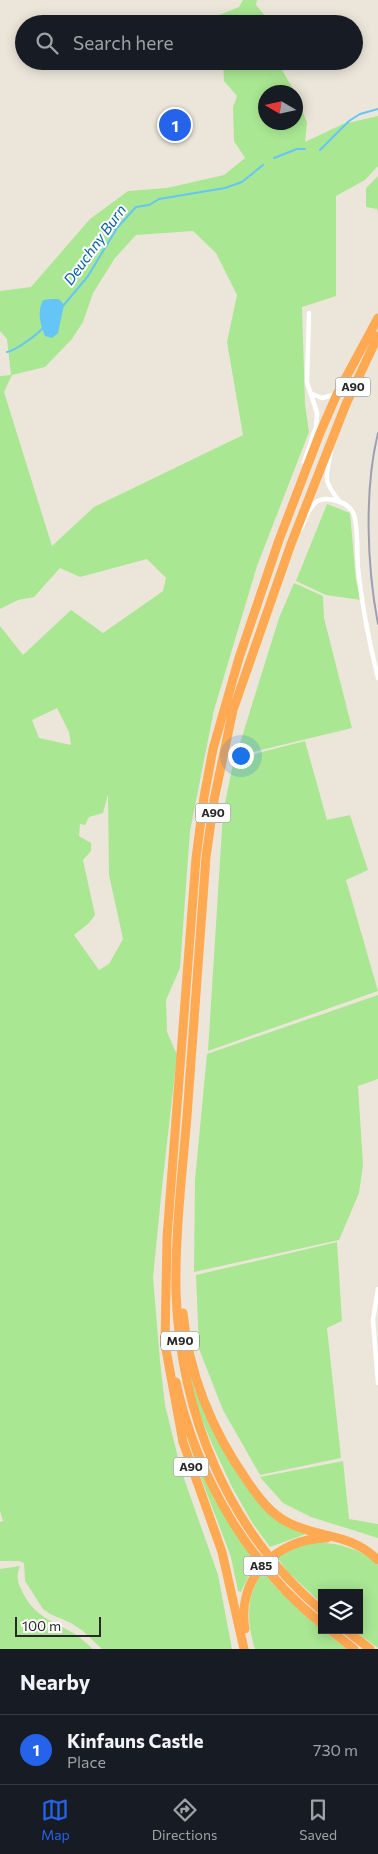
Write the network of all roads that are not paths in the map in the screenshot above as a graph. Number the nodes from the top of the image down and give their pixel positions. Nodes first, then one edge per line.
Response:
1 (309, 313) dead end
2 (378, 318) edge
3 (378, 336) edge
4 (312, 394) junction
5 (337, 394) junction
6 (335, 434) junction
7 (298, 490) junction
8 (340, 502) junction
9 (291, 544) junction
10 (378, 678) edge
11 (177, 1255) junction
12 (166, 1280) junction
13 (377, 1292) edge
14 (378, 1383) edge
15 (326, 1538) junction
16 (352, 1541) junction
17 (378, 1561) edge
18 (318, 1607) edge
19 (318, 1620) edge
20 (335, 1634) edge
21 (351, 1634) edge
22 (244, 1649) edge
23 (250, 1649) edge
24 (354, 1649) edge
25 (370, 1649) edge

1 - 4 street
2 - 5 highway, A90
3 - 6 highway, A90
4 - 5 street
4 - 7 street
5 - 7 highway, A90
6 - 8 street
6 - 9 highway, A90
7 - 12 highway, A90
8 - 9 street
8 - 10 street
9 - 11 highway, A90
11 - 16 highway, A90
11 - 18 highway, M90
12 - 19 highway, M90
12 - 22 highway, A90
13 - 14 street
15 - 16 highway, A85
15 - 17 highway
15 - 23 highway, A85
16 - 17 highway, A85
20 - 24 highway
21 - 25 highway

